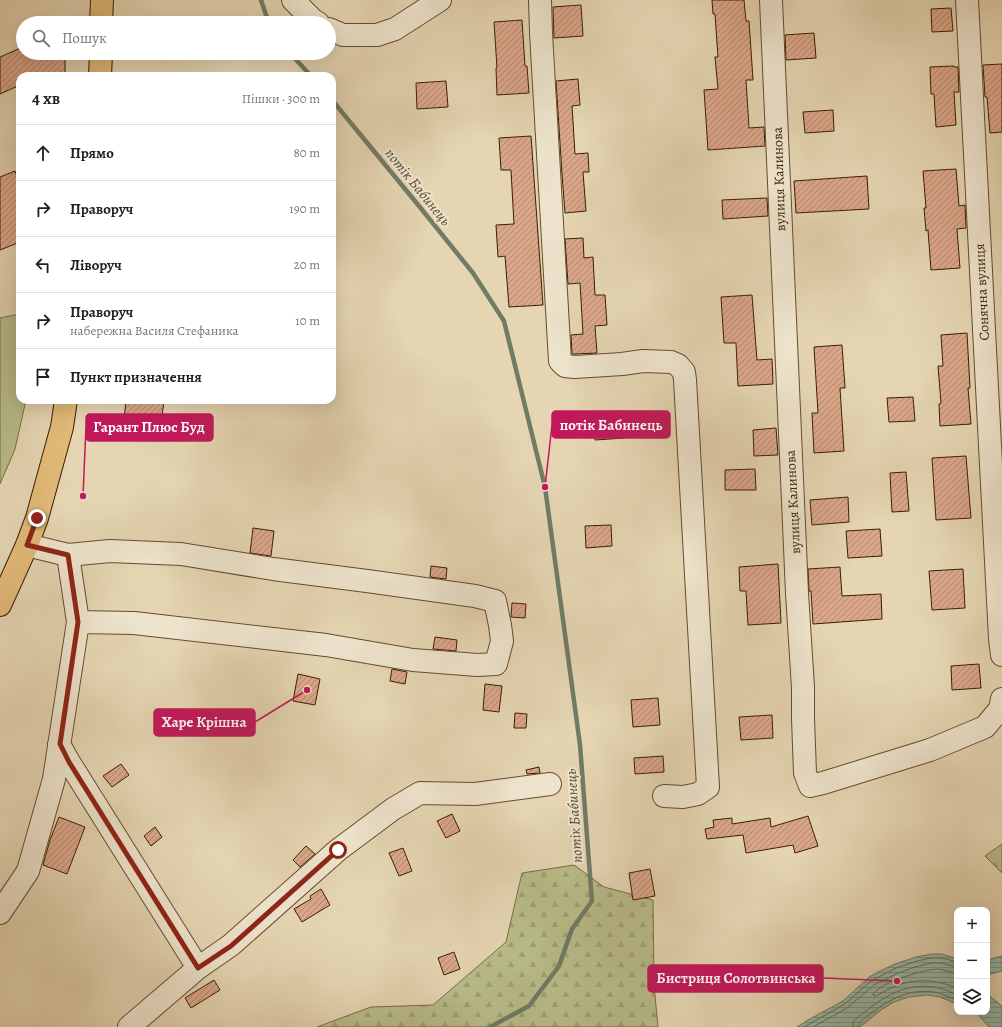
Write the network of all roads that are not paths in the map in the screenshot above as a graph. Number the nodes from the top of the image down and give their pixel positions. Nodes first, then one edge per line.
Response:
1 (102, 0) edge
2 (293, 0) edge
3 (440, 0) edge
4 (540, 0) edge
5 (771, 0) edge
6 (967, 0) edge
7 (101, 16) edge
8 (309, 16) edge
9 (336, 32) edge
10 (101, 60) edge
11 (100, 72) edge
12 (65, 404) edge
13 (27, 545) junction
14 (68, 555) junction
15 (0, 606) edge
16 (78, 622) junction
17 (1002, 655) edge
18 (1002, 699) edge
19 (60, 744) junction
20 (550, 784) dead end
21 (664, 796) dead end
22 (0, 913) edge
23 (198, 968) junction
24 (129, 1027) edge

1 - 7 main road
2 - 8 street
3 - 9 street
4 - 21 street
5 - 18 street, вулиця Калинова
6 - 17 street, Сонячна вулиця
10 - 11 main road
12 - 13 main road
13 - 14 street
13 - 15 main road
14 - 16 street
14 - 16 street
16 - 19 street
19 - 22 street
19 - 23 street
20 - 23 street
23 - 24 street

